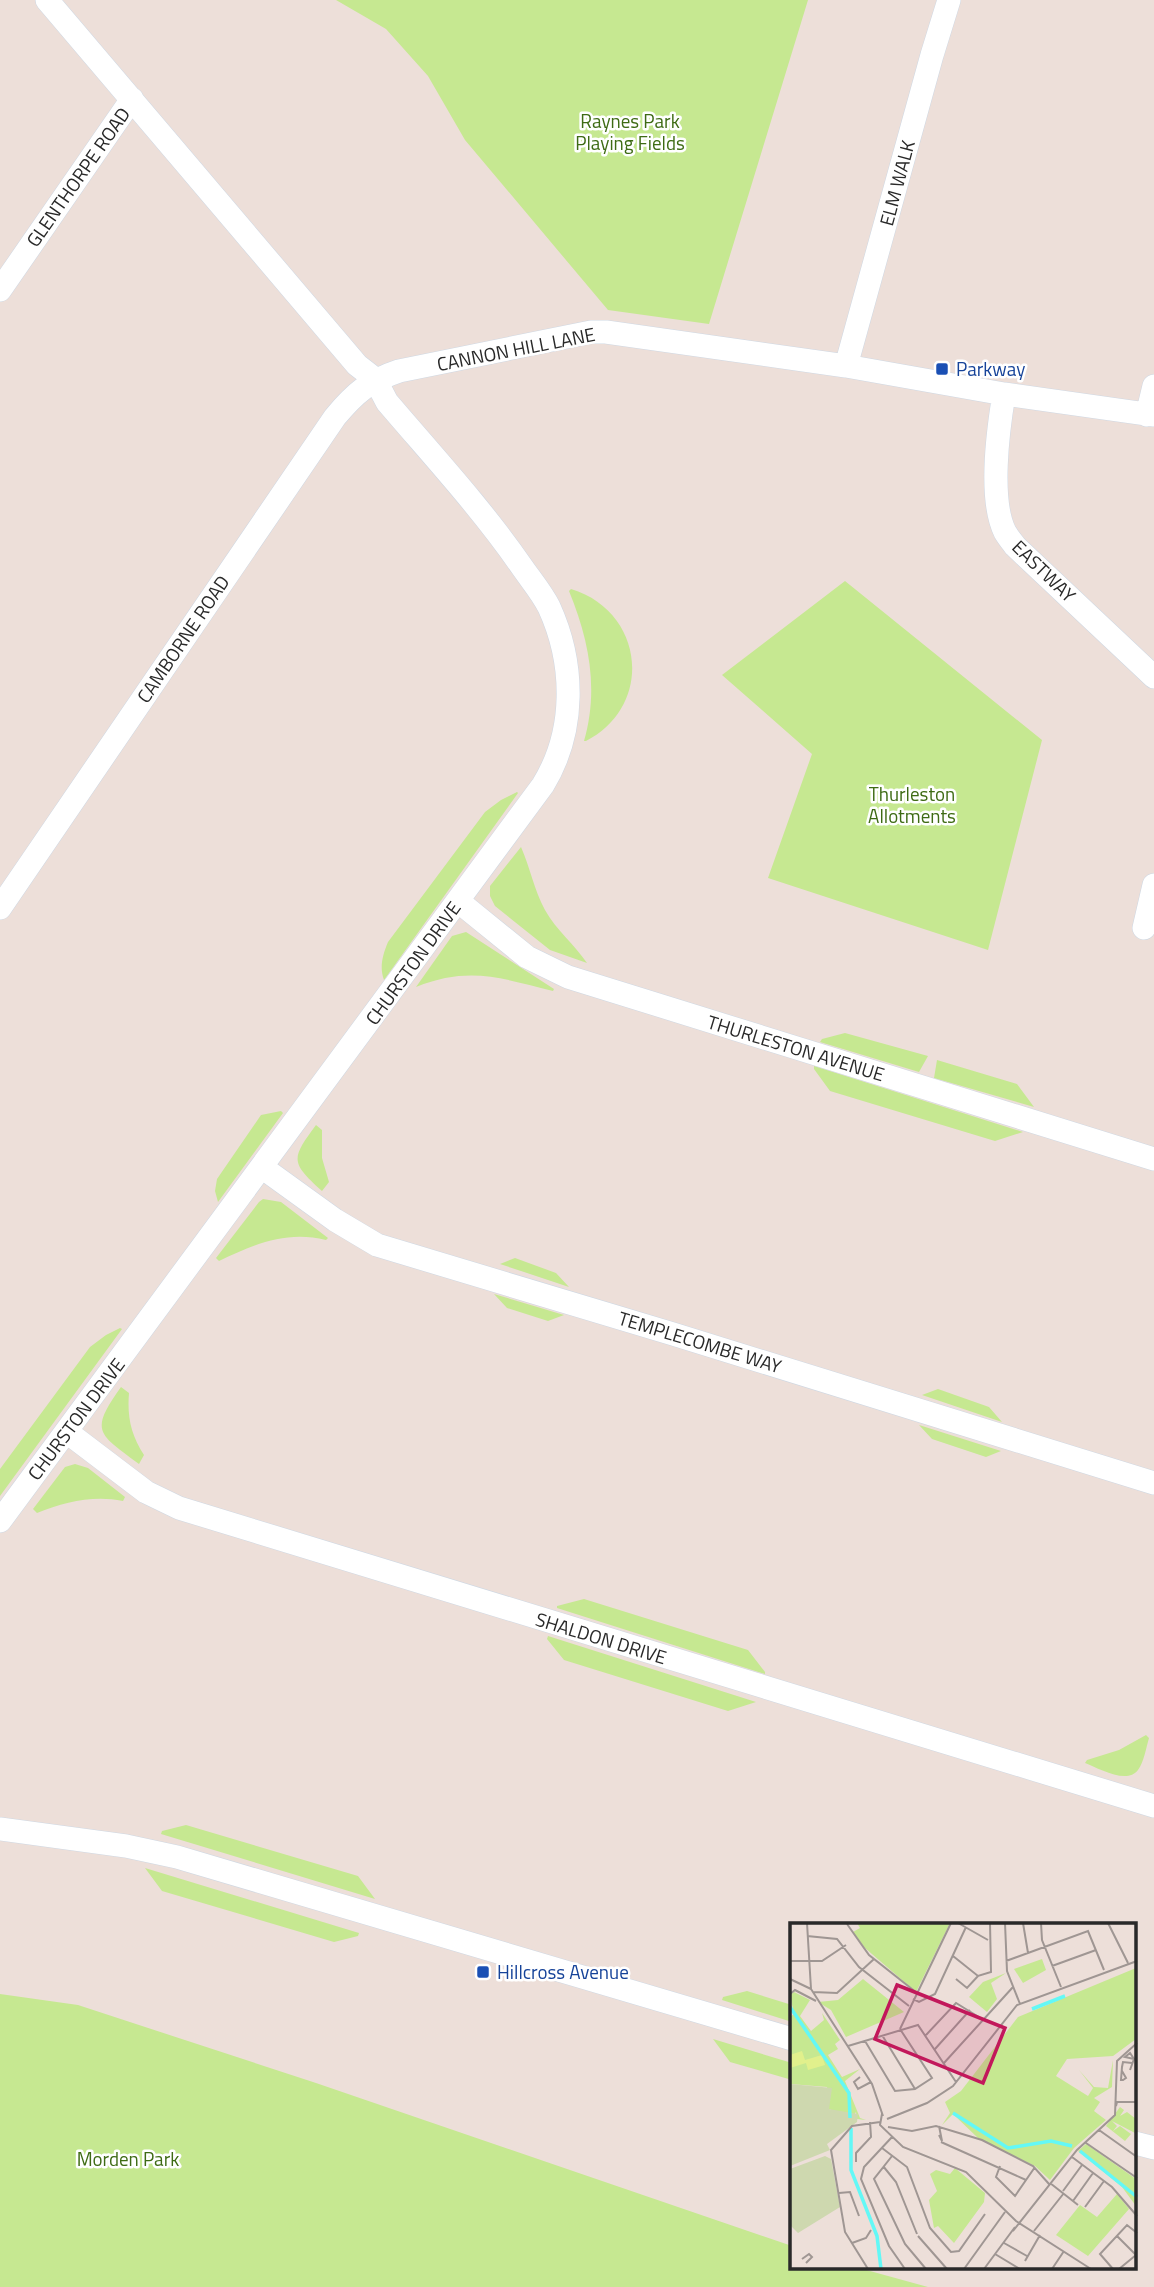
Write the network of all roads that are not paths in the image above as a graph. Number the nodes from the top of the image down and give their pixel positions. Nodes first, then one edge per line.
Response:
1 (47, 0) edge
2 (949, 0) edge
3 (132, 99) junction
4 (0, 290) edge
5 (846, 366) junction
6 (375, 379) junction
7 (1154, 386) edge
8 (1004, 394) junction
9 (1151, 415) edge
10 (1154, 677) edge
11 (1154, 885) edge
12 (458, 901) junction
13 (0, 908) edge
14 (1144, 928) dead end
15 (1154, 1159) edge
16 (263, 1168) junction
17 (66, 1432) junction
18 (1154, 1483) edge
19 (0, 1521) edge
20 (1154, 1805) edge
21 (0, 1829) edge
22 (790, 2038) edge
23 (1136, 2143) edge
24 (1154, 2148) edge

1 - 3 street
2 - 5 street, ELM WALK
3 - 4 street, GLENTHORPE ROAD
3 - 6 street
5 - 6 street, CANNON HILL LANE
5 - 8 street, CANNON HILL LANE
6 - 12 street, CHURSTON DRIVE
6 - 13 street, CAMBORNE ROAD
7 - 9 street
8 - 9 street, CANNON HILL LANE
8 - 10 street, EASTWAY
11 - 14 street
12 - 15 street, THURLESTON AVENUE
12 - 16 street, CHURSTON DRIVE
16 - 17 street, CHURSTON DRIVE
16 - 18 street, TEMPLECOMBE WAY
17 - 19 street, CHURSTON DRIVE
17 - 20 street, SHALDON DRIVE
21 - 22 street
23 - 24 street

